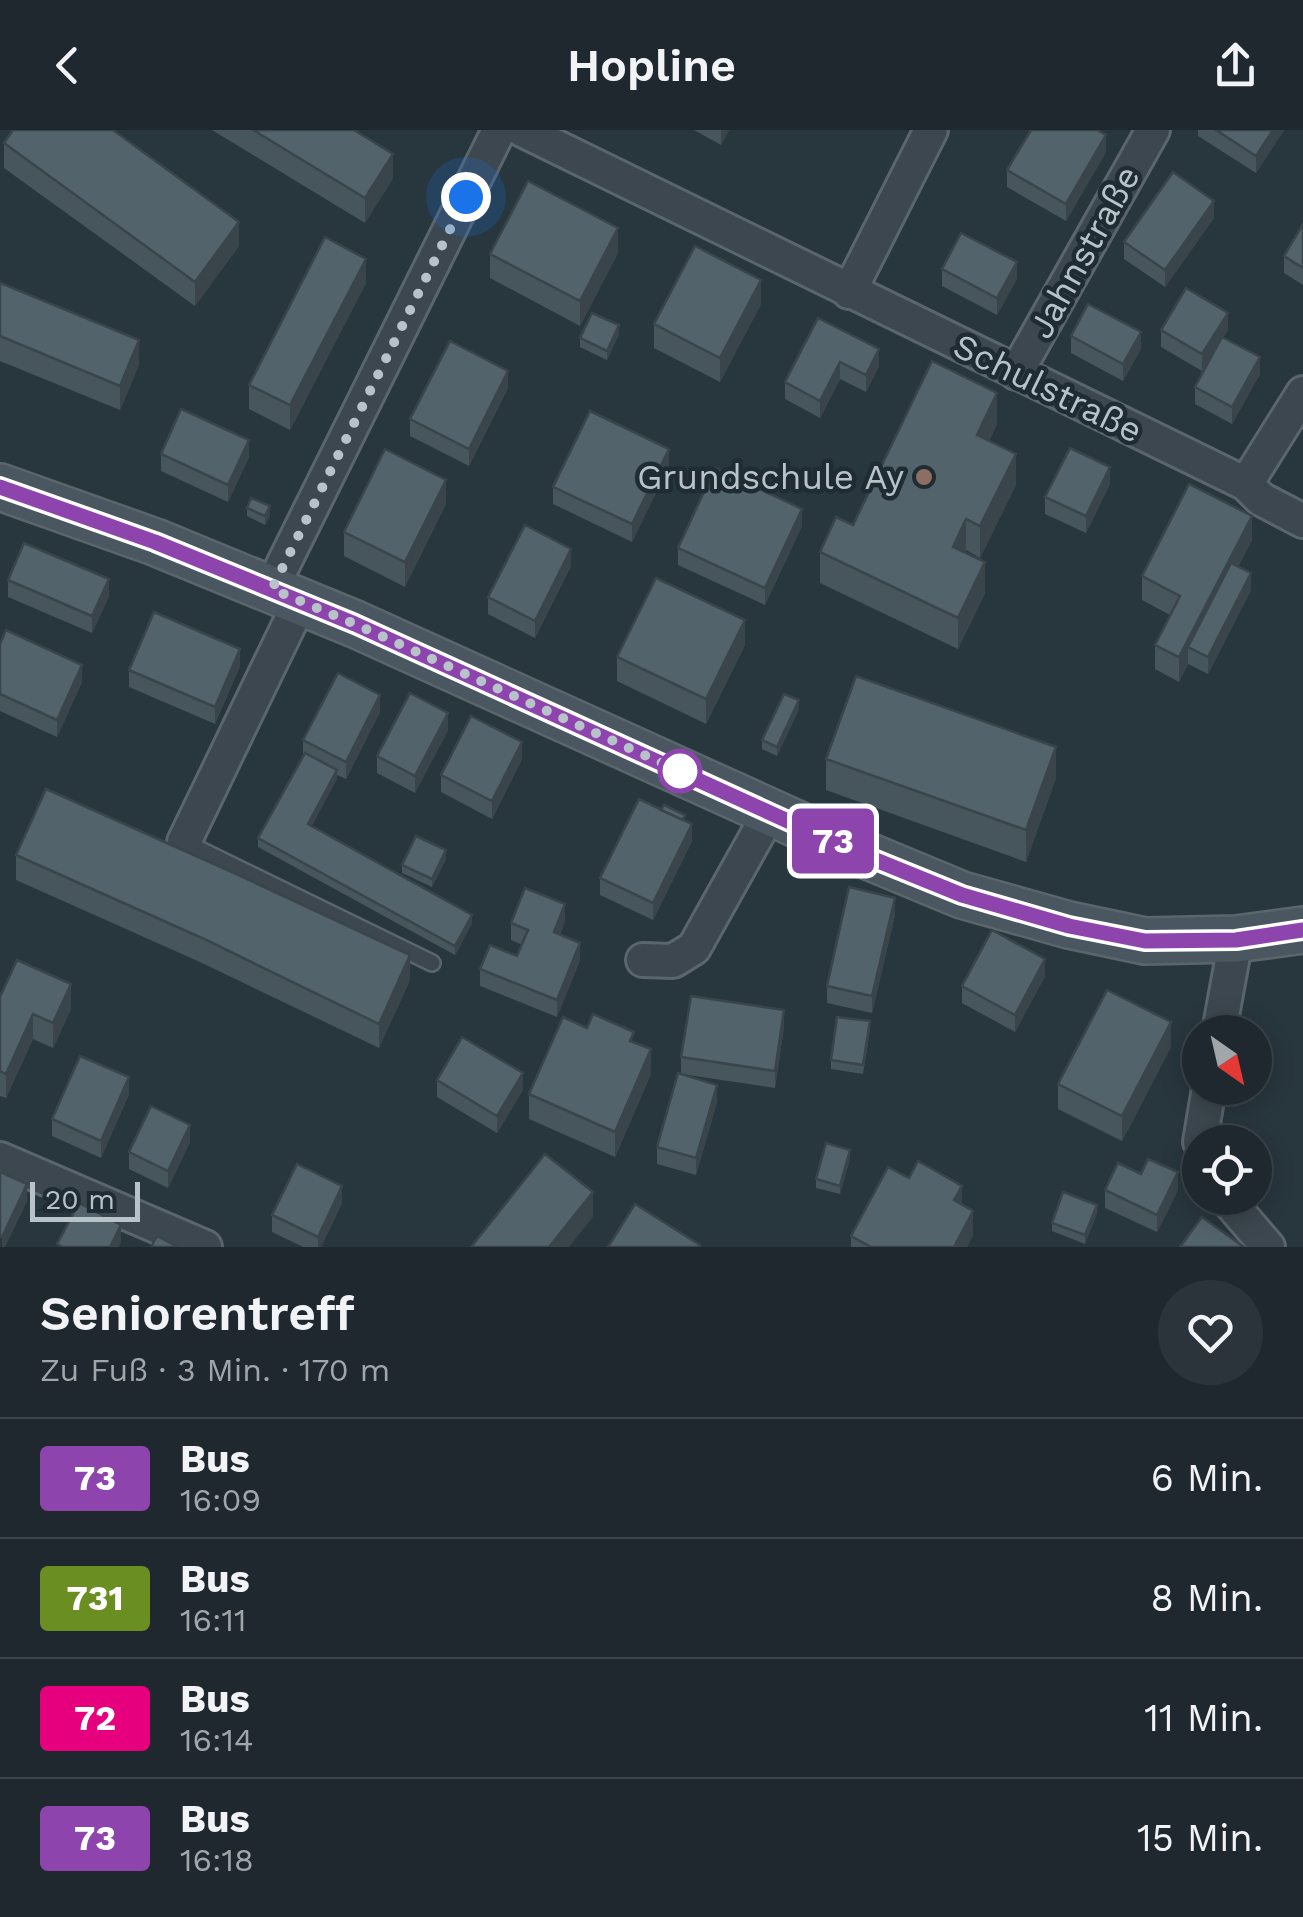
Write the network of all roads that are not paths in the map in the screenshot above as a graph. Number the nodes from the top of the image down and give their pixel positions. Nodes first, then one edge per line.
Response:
1 (499, 130) edge
2 (522, 130) edge
3 (931, 130) edge
4 (1153, 130) edge
5 (849, 292) junction
6 (1016, 373) junction
7 (1303, 393) edge
8 (1246, 484) junction
9 (0, 487) edge
10 (1303, 520) edge
11 (286, 595) junction
12 (770, 812) junction
13 (184, 842) joint
14 (1303, 930) edge
15 (1236, 940) junction
16 (643, 960) dead end
17 (432, 964) dead end
18 (1222, 1015) edge
19 (0, 1159) edge
20 (1241, 1215) edge
21 (205, 1247) edge
22 (1268, 1247) edge

1 - 11 street
2 - 5 street, Schulstraße
3 - 5 street
4 - 6 street, Jahnstraße
5 - 6 street, Schulstraße
6 - 8 street, Schulstraße
7 - 8 street
8 - 10 street, Schulstraße
9 - 11 main road
11 - 12 main road
11 - 13 street
12 - 15 main road
12 - 16 street
13 - 17 lane
14 - 15 main road
15 - 18 street
19 - 21 street
20 - 22 street

